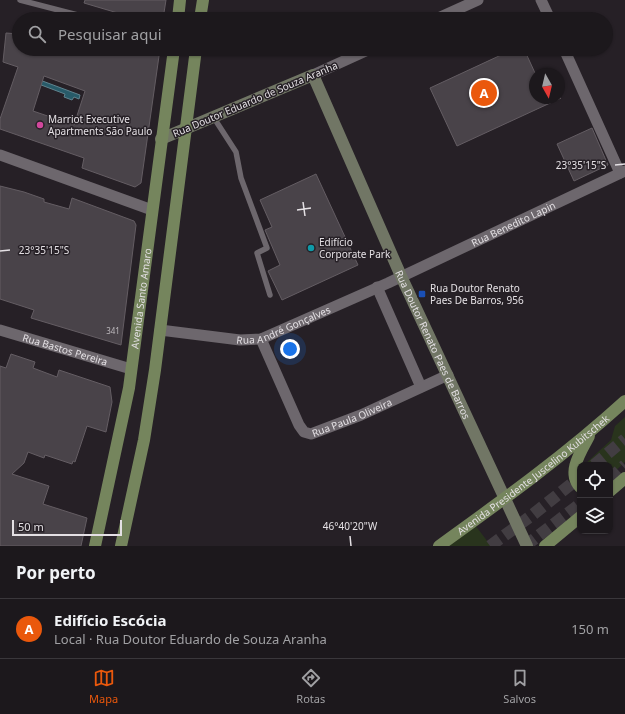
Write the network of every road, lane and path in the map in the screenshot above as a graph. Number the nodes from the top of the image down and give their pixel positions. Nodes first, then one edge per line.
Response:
1 (20, 0) edge
2 (180, 0) edge
3 (203, 0) edge
4 (478, 0) edge
5 (541, 0) edge
6 (66, 12) edge
7 (179, 12) edge
8 (201, 12) edge
9 (451, 12) edge
10 (547, 12) edge
11 (173, 56) edge
12 (195, 56) edge
13 (355, 56) edge
14 (567, 56) edge
15 (313, 75) junction
16 (214, 118) junction
17 (186, 130) junction
18 (161, 139) junction
19 (0, 155) edge
20 (622, 172) edge
21 (152, 210) junction
22 (401, 276) junction
23 (377, 288) junction
24 (270, 295) dead end
25 (0, 330) edge
26 (160, 330) junction
27 (261, 339) junction
28 (131, 369) junction
29 (448, 375) junction
30 (421, 387) junction
31 (625, 401) edge
32 (592, 431) junction
33 (625, 478) edge
34 (577, 480) edge
35 (613, 489) edge
36 (505, 498) junction
37 (577, 519) edge
38 (95, 546) edge
39 (121, 546) edge
40 (439, 546) edge
41 (527, 546) edge
42 (545, 546) edge

1 - 6 lane
2 - 7 main road
3 - 8 main road
4 - 9 street
5 - 10 street
11 - 18 main road, Avenida Santo Amaro
12 - 17 main road
13 - 15 street, Rua Doutor Eduardo de Souza Aranha
14 - 20 street
15 - 16 street, Rua Doutor Eduardo de Souza Aranha
15 - 22 street, Rua Doutor Renato Paes de Barros
16 - 17 street, Rua Doutor Eduardo de Souza Aranha
16 - 24 lane
17 - 18 street, Rua Doutor Eduardo de Souza Aranha
17 - 26 main road
18 - 21 main road, Avenida Santo Amaro
19 - 21 street
20 - 22 street, Rua Benedito Lapin
21 - 28 main road, Avenida Santo Amaro
22 - 23 street, Rua André Gonçalves
22 - 29 street, Rua Doutor Renato Paes de Barros
23 - 27 street, Rua André Gonçalves
23 - 30 street
25 - 28 street, Rua Bastos Pereira
26 - 27 street, Rua André Gonçalves
26 - 39 main road
27 - 30 street, Rua Paula Oliveira
28 - 38 main road, Avenida Santo Amaro
29 - 30 street, Rua Paula Oliveira
29 - 36 street, Rua Doutor Renato Paes de Barros
31 - 32 main road, Avenida Presidente Juscelino Kubitschek
32 - 34 main road
32 - 36 main road, Avenida Presidente Juscelino Kubitschek
33 - 35 main road
36 - 40 main road, Avenida Presidente Juscelino Kubitschek
36 - 41 street, Rua Doutor Renato Paes de Barros
37 - 42 main road

